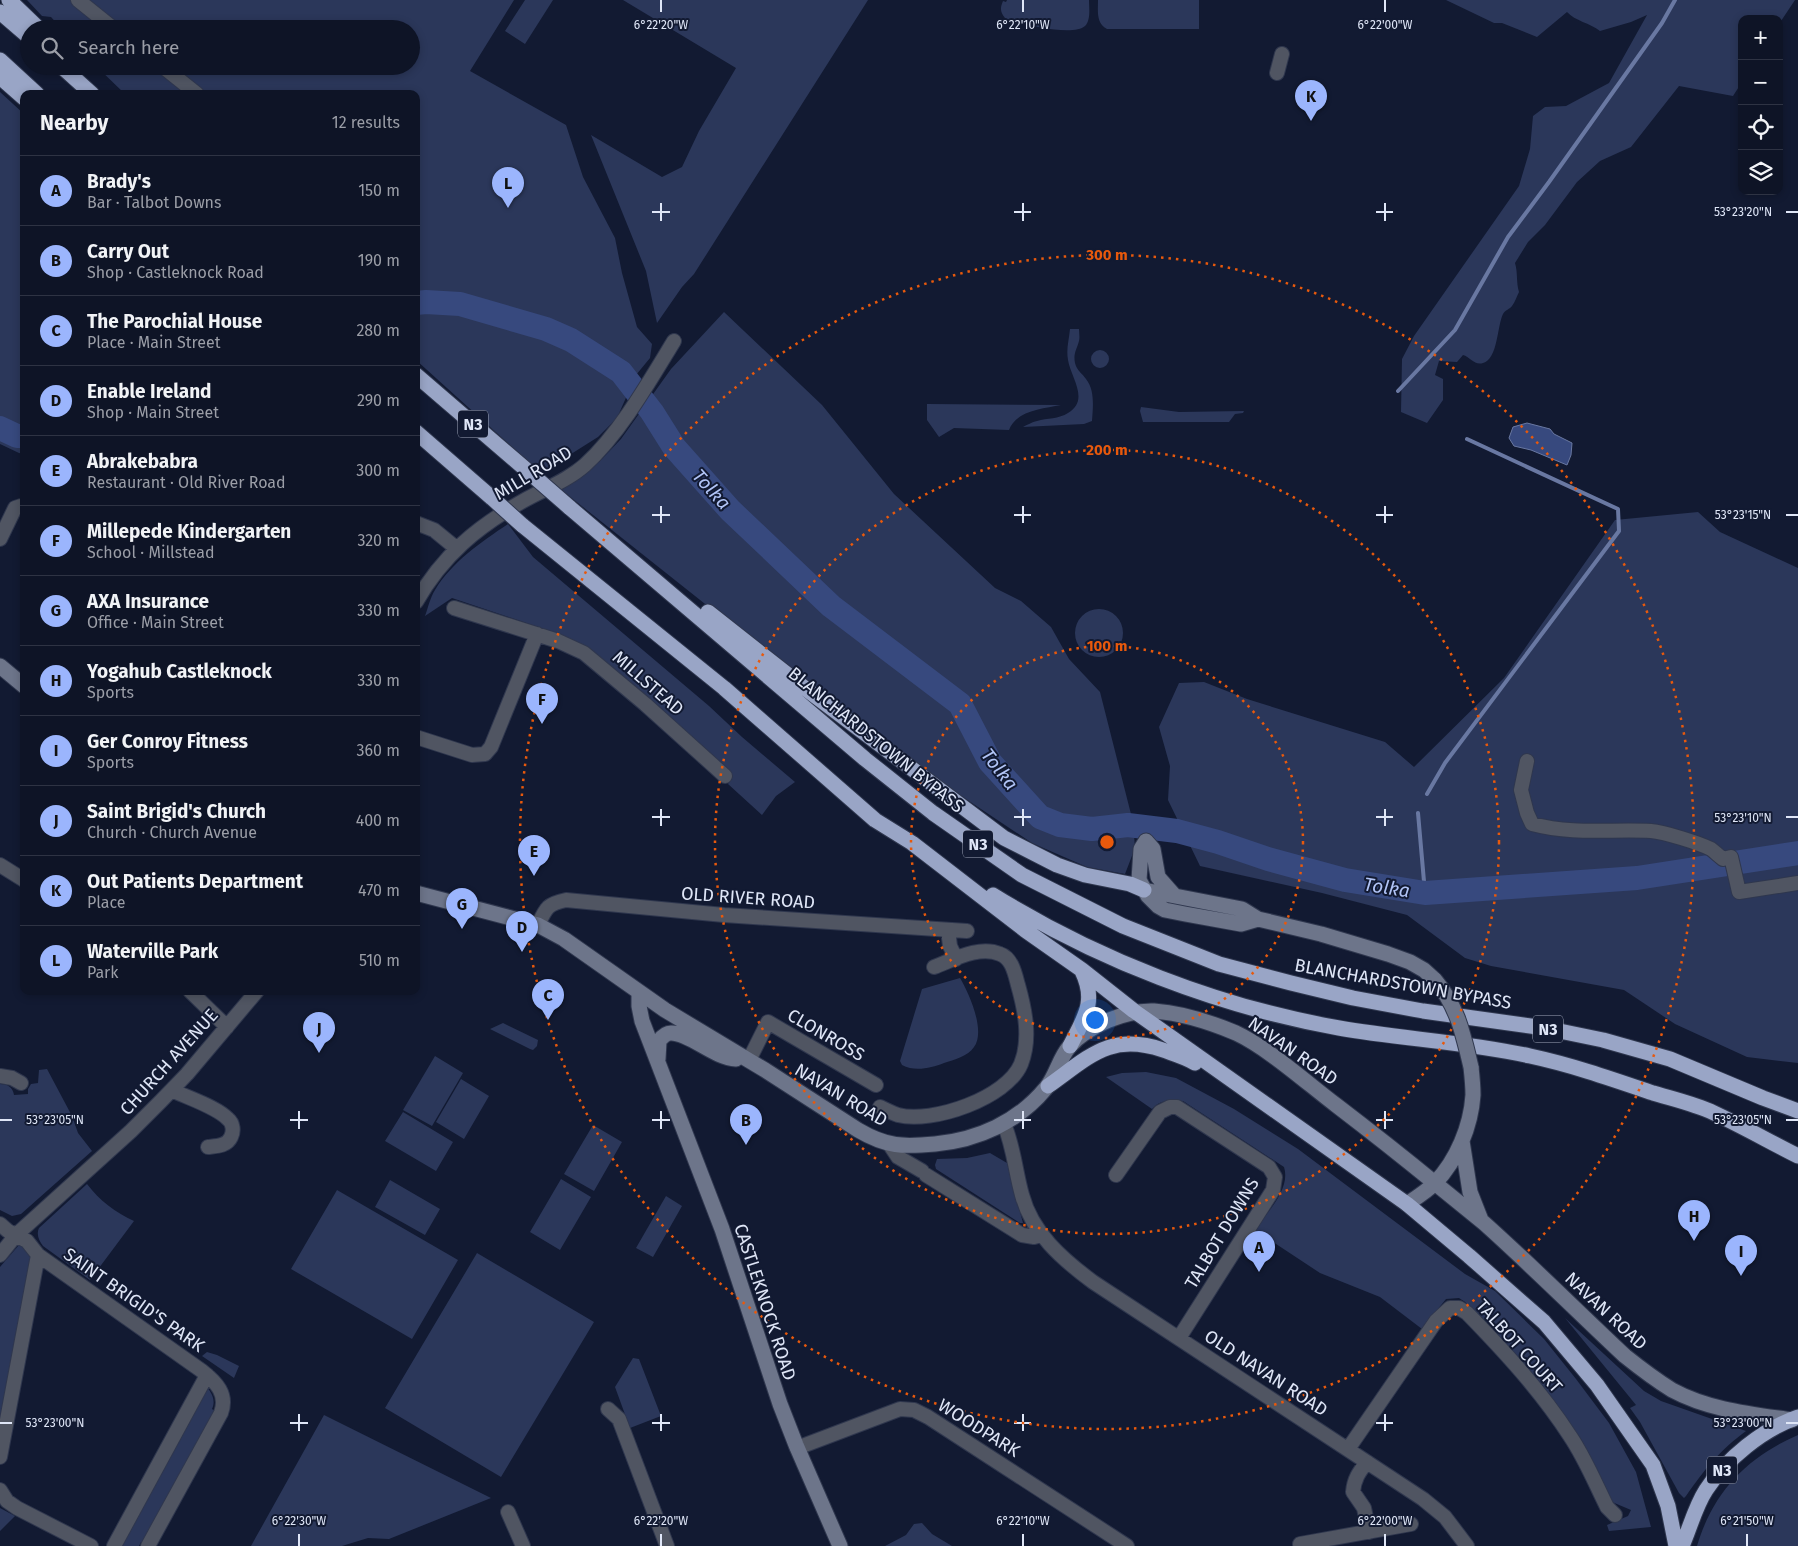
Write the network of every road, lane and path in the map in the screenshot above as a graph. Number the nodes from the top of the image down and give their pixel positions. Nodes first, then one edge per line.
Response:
1 (9, 0) edge
2 (78, 0) edge
3 (0, 12) edge
4 (30, 20) edge
5 (103, 20) edge
6 (20, 30) edge
7 (1282, 54) dead end
8 (0, 60) edge
9 (1278, 73) dead end
10 (71, 75) edge
11 (83, 75) edge
12 (174, 75) edge
13 (0, 77) edge
14 (32, 90) edge
15 (88, 90) edge
16 (97, 90) edge
17 (193, 90) edge
18 (20, 94) edge
19 (674, 341) dead end
20 (420, 378) edge
21 (420, 435) edge
22 (20, 506) edge
23 (420, 525) edge
24 (0, 539) edge
25 (607, 540) junction
26 (456, 548) junction
27 (420, 596) edge
28 (454, 608) dead end
29 (537, 634) junction
30 (0, 666) edge
31 (20, 683) edge
32 (420, 738) edge
33 (1527, 761) dead end
34 (725, 776) dead end
35 (912, 843) junction
36 (0, 865) edge
37 (20, 878) edge
38 (1798, 883) edge
39 (1144, 890) junction
40 (420, 894) edge
41 (1173, 894) junction
42 (1258, 919) junction
43 (538, 925) junction
44 (948, 930) junction
45 (967, 931) dead end
46 (956, 959) junction
47 (934, 967) dead end
48 (1082, 970) junction
49 (639, 992) junction
50 (194, 995) edge
51 (254, 995) edge
52 (1134, 1011) junction
53 (227, 1027) junction
54 (1070, 1046) junction
55 (749, 1060) junction
56 (659, 1068) junction
57 (0, 1076) edge
58 (21, 1083) dead end
59 (876, 1085) dead end
60 (1048, 1086) junction
61 (172, 1090) junction
62 (1763, 1098) junction
63 (880, 1107) dead end
64 (1270, 1107) junction
65 (1798, 1111) edge
66 (1798, 1119) edge
67 (1004, 1124) junction
68 (1462, 1141) junction
69 (890, 1145) junction
70 (208, 1147) dead end
71 (1798, 1156) edge
72 (1116, 1175) dead end
73 (1435, 1184) junction
74 (1407, 1204) junction
75 (1482, 1222) junction
76 (0, 1224) edge
77 (16, 1235) junction
78 (1041, 1235) junction
79 (0, 1254) edge
80 (38, 1255) junction
81 (1179, 1338) junction
82 (207, 1375) junction
83 (608, 1409) dead end
84 (1795, 1418) edge
85 (797, 1448) junction
86 (1348, 1449) junction
87 (0, 1457) edge
88 (1367, 1462) junction
89 (0, 1490) edge
90 (508, 1512) dead end
91 (1614, 1515) dead end
92 (1411, 1524) dead end
93 (1369, 1532) junction
94 (835, 1544) edge
95 (1300, 1544) dead end
96 (91, 1546) edge
97 (114, 1546) edge
98 (148, 1546) edge
99 (523, 1546) edge
100 (667, 1546) edge
101 (1127, 1546) edge
102 (1467, 1546) edge
103 (1676, 1546) edge
104 (1682, 1546) edge

1 - 4 highway
2 - 5 street
3 - 6 highway
7 - 9 street
8 - 14 highway
10 - 15 highway
11 - 16 highway
12 - 17 street
13 - 18 highway
19 - 26 street, MILL ROAD
20 - 25 highway, BLANCHARDSTOWN BYPASS / N3, bridge
21 - 35 highway, N3, bridge
22 - 24 street
23 - 26 street
25 - 39 highway, N3
25 - 62 highway, BLANCHARDSTOWN BYPASS / N3
26 - 27 street, MILL ROAD
28 - 29 street, MILLSTEAD
29 - 32 street
29 - 34 street, MILLSTEAD
30 - 31 main road
33 - 38 street
35 - 48 highway, N3
35 - 71 highway
36 - 37 street
39 - 41 main road
39 - 41 main road
39 - 42 main road
40 - 43 main road, NAVAN ROAD
41 - 42 main road
42 - 68 main road, bridge
43 - 44 street, OLD RIVER ROAD
43 - 49 main road, NAVAN ROAD
44 - 45 street, OLD RIVER ROAD
44 - 46 street
46 - 47 street
46 - 63 street
48 - 52 highway, N3
48 - 54 highway
49 - 55 main road, NAVAN ROAD
49 - 56 main road, CASTLEKNOCK ROAD
50 - 53 street
51 - 53 street, CHURCH AVENUE
52 - 54 main road, NAVAN ROAD
52 - 64 highway, N3
52 - 73 main road, NAVAN ROAD
53 - 61 street, CHURCH AVENUE
54 - 60 main road, NAVAN ROAD
55 - 56 main road, CASTLEKNOCK ROAD
55 - 59 street, CLONROSS
55 - 69 main road, NAVAN ROAD
56 - 85 main road, CASTLEKNOCK ROAD
57 - 58 street
60 - 64 highway
60 - 67 main road, NAVAN ROAD
61 - 70 street
61 - 77 street, CHURCH AVENUE
62 - 65 highway
62 - 66 highway, N3
64 - 74 highway, N3
67 - 69 main road, NAVAN ROAD
67 - 78 street, OLD NAVAN ROAD
68 - 73 main road
68 - 75 main road
69 - 78 street
72 - 81 street, TALBOT DOWNS
73 - 74 main road
73 - 75 main road, NAVAN ROAD
74 - 103 highway, N3
75 - 84 main road, NAVAN ROAD
76 - 77 street, SAINT BRIGID'S PARK
77 - 79 street, CHURCH AVENUE
77 - 80 street, SAINT BRIGID'S PARK
78 - 81 street, OLD NAVAN ROAD
80 - 82 street, SAINT BRIGID'S PARK
80 - 87 street, SAINT BRIGID'S PARK
81 - 86 street, OLD NAVAN ROAD
82 - 97 street, SAINT BRIGID'S PARK
82 - 98 street, SAINT BRIGID'S PARK
83 - 100 street
84 - 104 highway, N3
85 - 94 main road, CASTLEKNOCK ROAD
85 - 101 street, WOODPARK
86 - 88 street, OLD NAVAN ROAD
86 - 91 street, TALBOT COURT
88 - 93 street
88 - 102 street, OLD NAVAN ROAD
89 - 96 street
90 - 99 street
92 - 93 street
93 - 95 street

